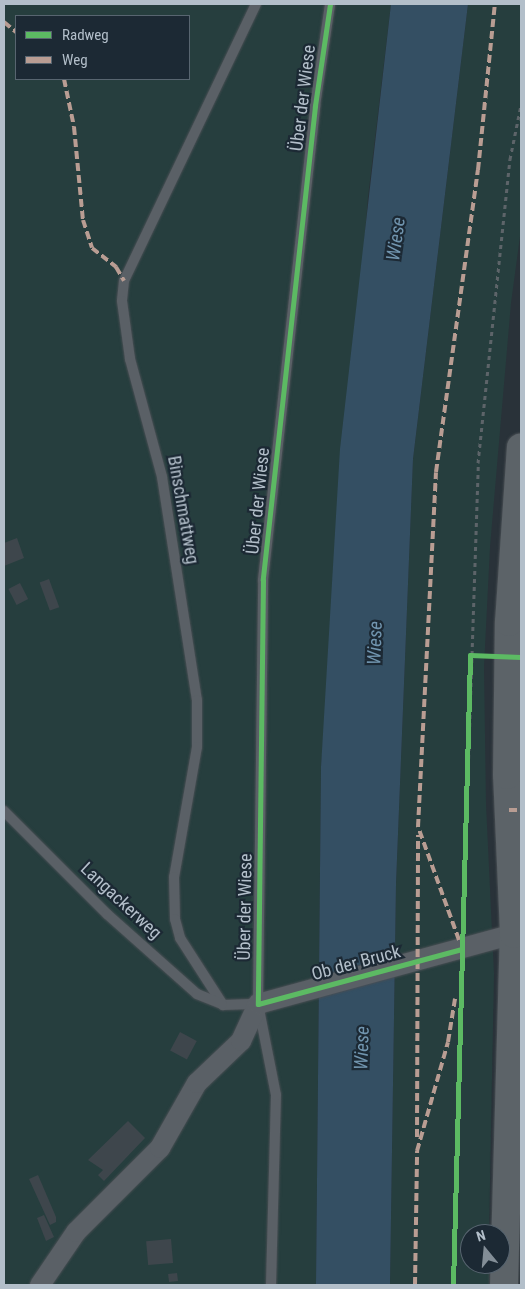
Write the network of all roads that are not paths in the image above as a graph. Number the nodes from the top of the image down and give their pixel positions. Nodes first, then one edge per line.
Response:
1 (256, 4) edge
2 (330, 4) edge
3 (521, 447) edge
4 (4, 811) edge
5 (514, 934) junction
6 (266, 1002) junction
7 (223, 1005) junction
8 (40, 1285) edge
9 (271, 1285) edge
10 (504, 1285) edge

1 - 7 lane, Binschmattweg
2 - 6 lane, Über der Wiese
3 - 5 main road
4 - 7 lane, Langackerweg
5 - 6 street, Ob der Bruck
5 - 10 main road
6 - 7 lane
6 - 8 street
6 - 9 lane, Über der Wiese

